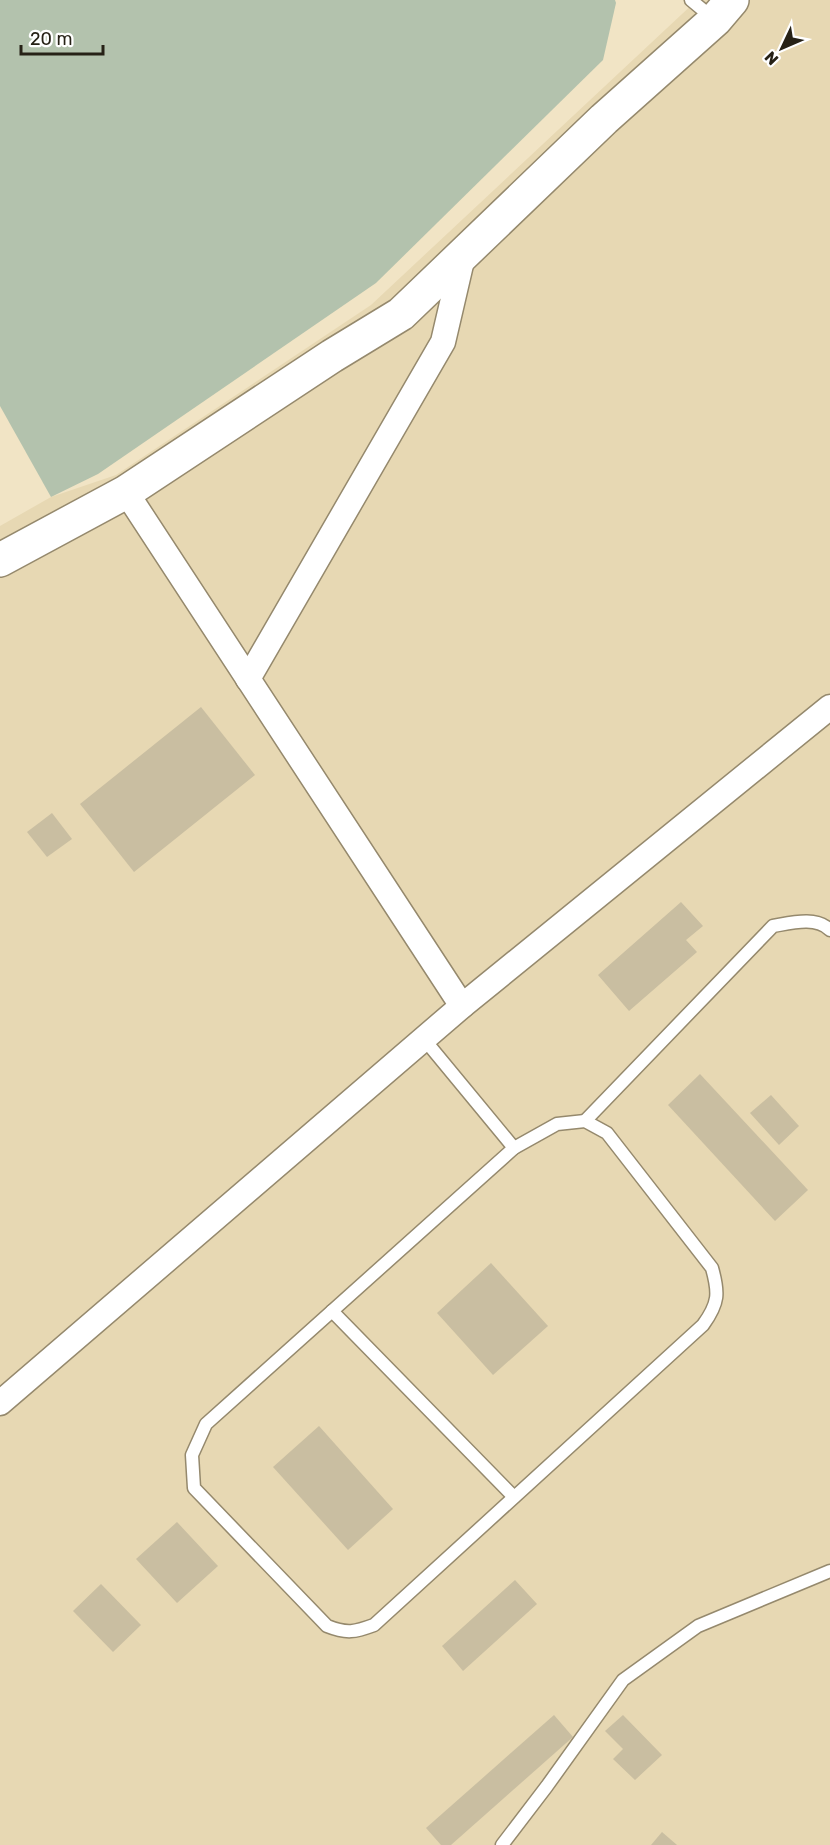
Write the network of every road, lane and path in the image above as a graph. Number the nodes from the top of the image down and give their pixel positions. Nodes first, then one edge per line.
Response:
1 (713, 6) edge
2 (463, 256) junction
3 (126, 492) junction
4 (0, 560) edge
5 (248, 679) junction
6 (830, 707) edge
7 (830, 930) edge
8 (462, 1006) junction
9 (424, 1039) junction
10 (585, 1121) junction
11 (514, 1148) junction
12 (332, 1311) junction
13 (0, 1403) edge
14 (514, 1497) junction
15 (830, 1571) edge
16 (502, 1845) edge

1 - 2 street
2 - 3 street
2 - 5 street
3 - 4 street
3 - 5 street
5 - 8 street
6 - 8 street
7 - 10 lane
8 - 9 street
9 - 11 lane
9 - 13 street
10 - 11 lane
10 - 14 lane
11 - 12 lane
12 - 14 lane
12 - 14 lane
15 - 16 lane

